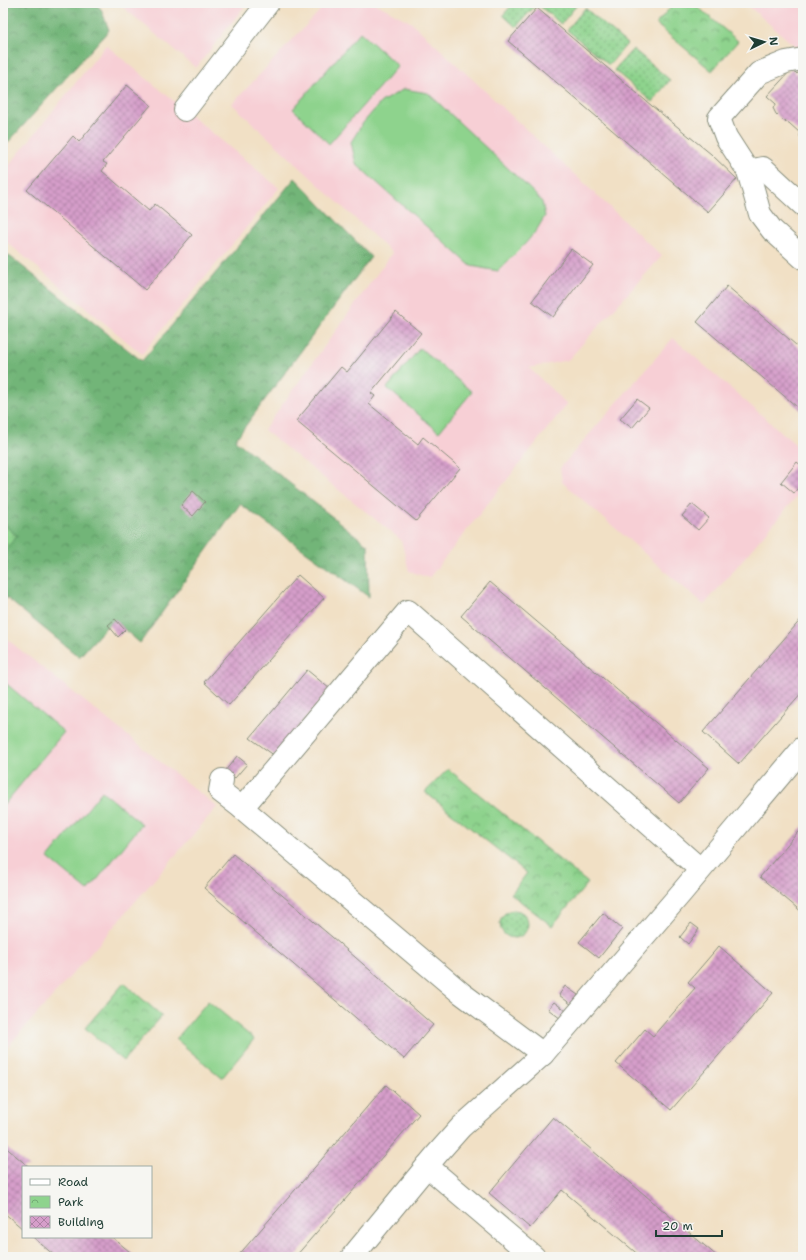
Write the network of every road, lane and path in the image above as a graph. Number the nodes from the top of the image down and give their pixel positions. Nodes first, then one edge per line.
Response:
1 (268, 3) edge
2 (803, 59) edge
3 (185, 110) dead end
4 (748, 171) junction
5 (803, 205) edge
6 (803, 258) edge
7 (801, 753) edge
8 (222, 780) dead end
9 (242, 808) junction
10 (700, 869) junction
11 (543, 1054) junction
12 (427, 1166) junction
13 (352, 1257) edge
14 (534, 1257) edge

1 - 3 lane
2 - 4 lane
4 - 5 lane
4 - 6 lane
7 - 10 lane
8 - 9 lane
9 - 10 lane
9 - 11 lane
10 - 11 lane
11 - 12 lane
12 - 13 lane
12 - 14 lane

